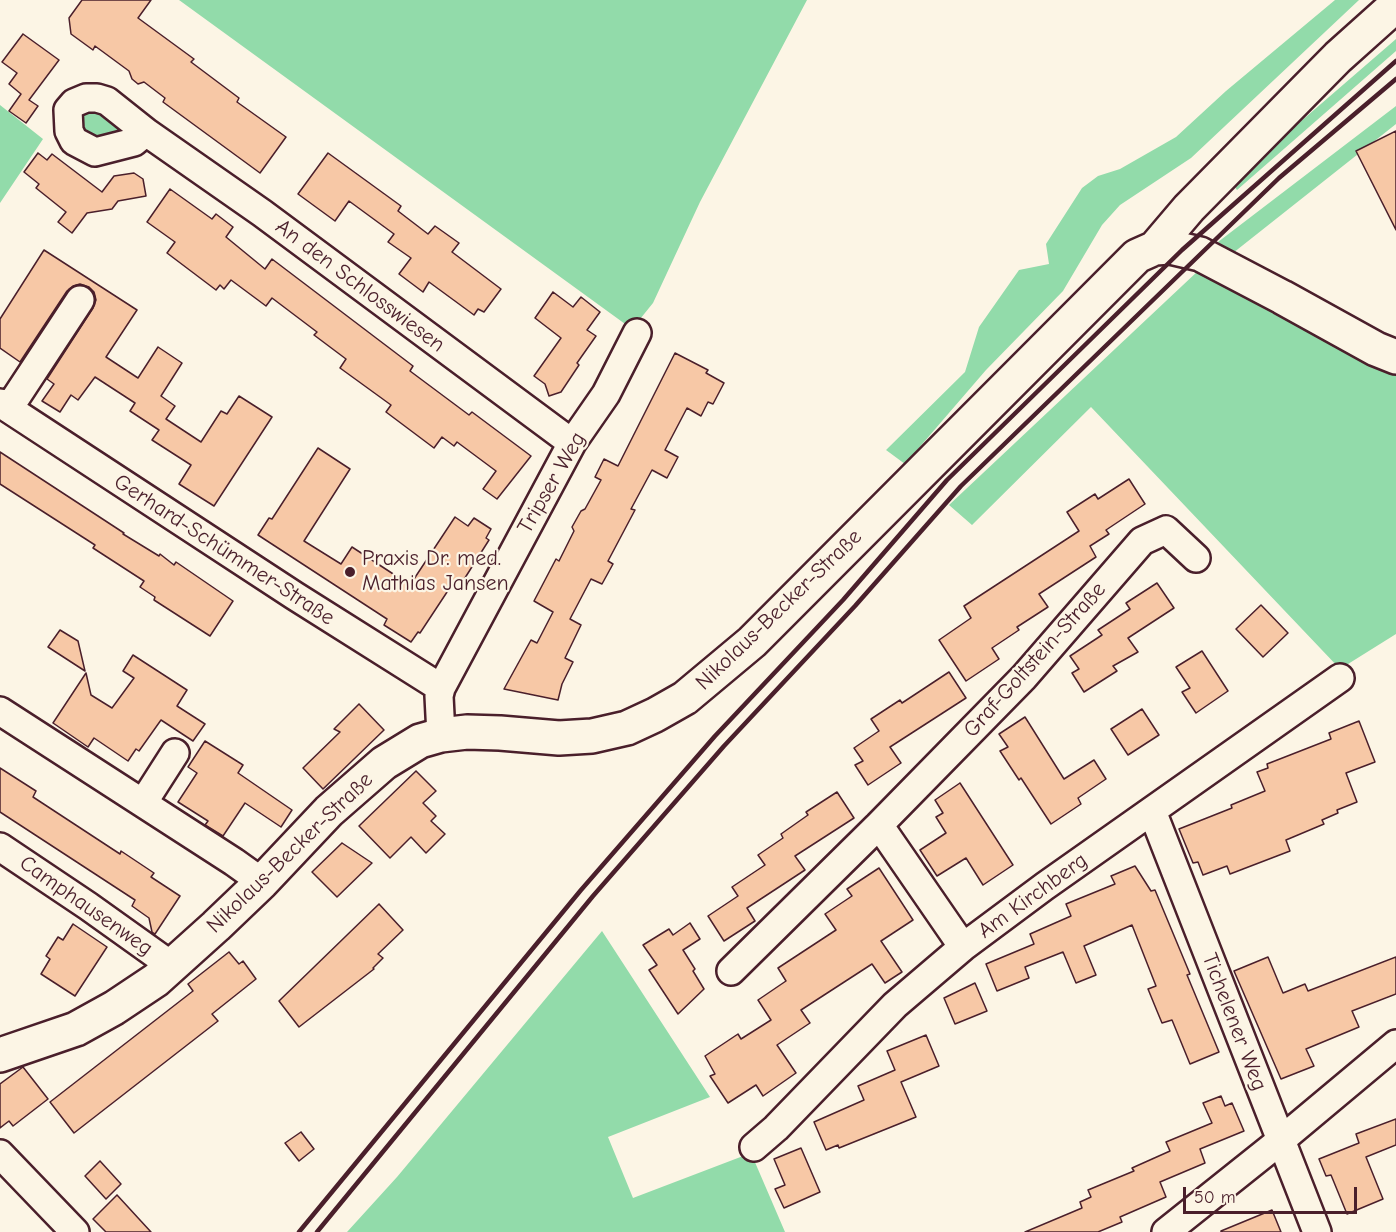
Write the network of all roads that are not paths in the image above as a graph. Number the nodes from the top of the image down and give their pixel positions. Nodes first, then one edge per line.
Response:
1 (1396, 5) edge
2 (146, 132) dead end
3 (1155, 248) junction
4 (80, 300) dead end
5 (637, 333) dead end
6 (1396, 357) edge
7 (4, 406) edge
8 (572, 443) junction
9 (1196, 558) dead end
10 (1340, 678) dead end
11 (441, 688) junction
12 (0, 711) edge
13 (441, 735) junction
14 (175, 753) dead end
15 (143, 803) junction
16 (1152, 811) junction
17 (879, 825) junction
18 (0, 847) edge
19 (262, 882) junction
20 (963, 947) junction
21 (172, 966) junction
22 (731, 971) dead end
23 (1396, 1044) edge
24 (0, 1055) edge
25 (1280, 1141) junction
26 (754, 1147) dead end
27 (0, 1154) edge
28 (75, 1232) edge
29 (1166, 1232) edge
30 (1317, 1232) edge

1 - 3 main road, Nikolaus-Becker-Straße
2 - 8 street, An den Schlosswiesen
3 - 6 main road
3 - 13 main road, Nikolaus-Becker-Straße
4 - 7 street, Gerhard-Schümmer-Straße
5 - 8 street, Tripser Weg
7 - 11 street, Gerhard-Schümmer-Straße
8 - 11 street, Tripser Weg
9 - 17 street, Graf-Goltstein-Straße
10 - 16 street, Am Kirchberg
11 - 13 street, Tripser Weg
12 - 15 street
13 - 19 main road, Nikolaus-Becker-Straße
14 - 15 street
15 - 19 street
16 - 20 street, Am Kirchberg
16 - 25 street, Tichelener Weg
17 - 20 street
17 - 22 street, Graf-Goltstein-Straße
18 - 21 street, Camphausenweg
19 - 21 main road, Nikolaus-Becker-Straße
20 - 26 street, Am Kirchberg
21 - 24 main road, Nikolaus-Becker-Straße
23 - 25 street
25 - 29 street
25 - 30 street, Tichelener Weg
27 - 28 street

